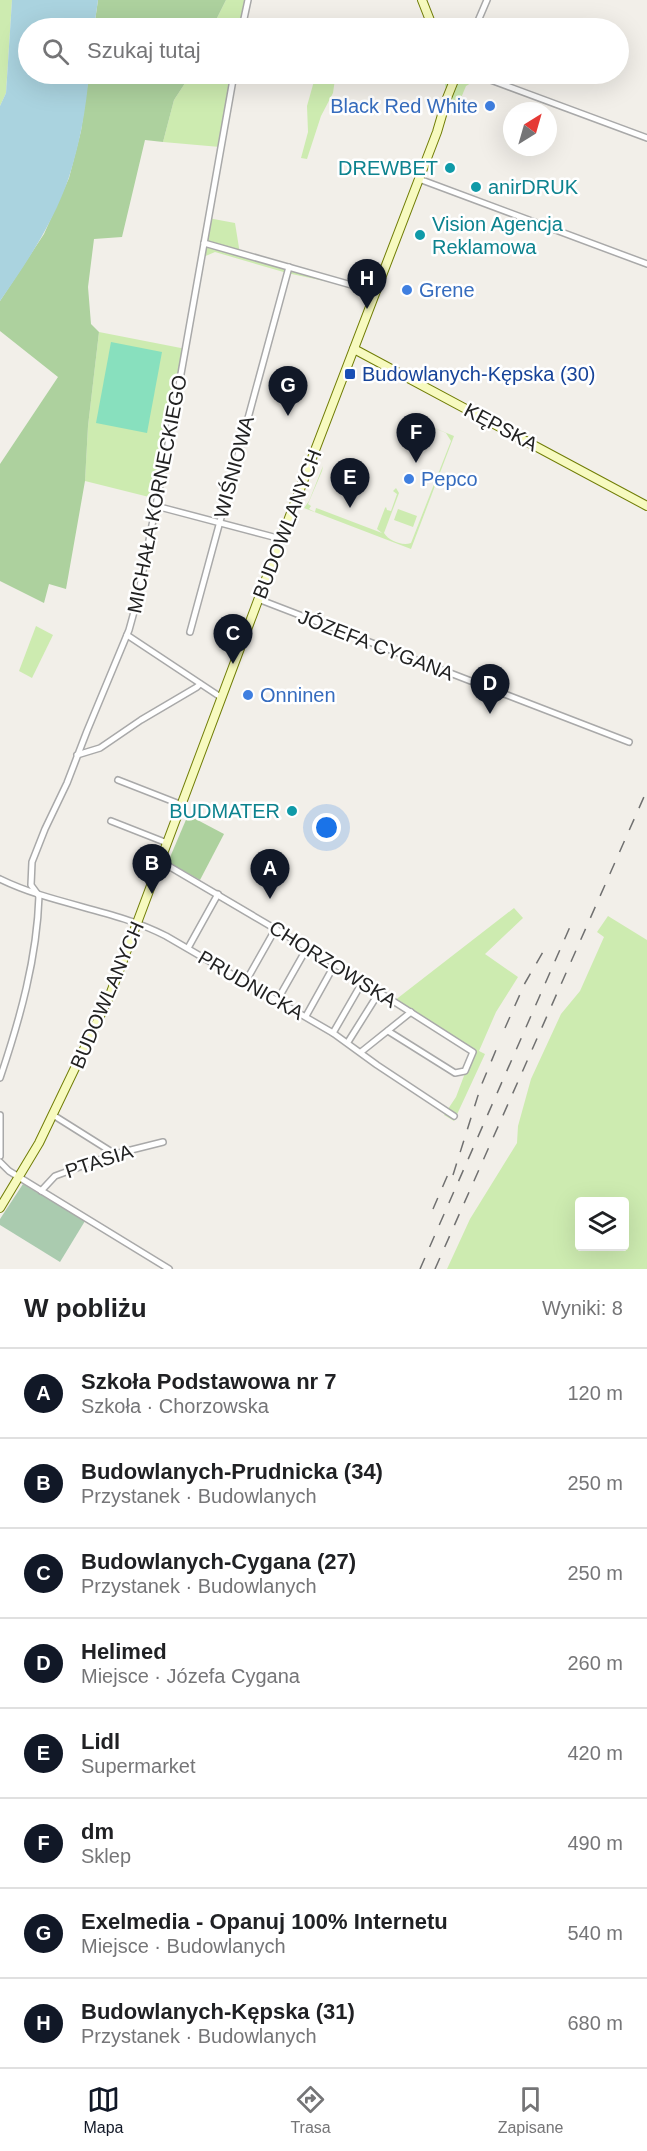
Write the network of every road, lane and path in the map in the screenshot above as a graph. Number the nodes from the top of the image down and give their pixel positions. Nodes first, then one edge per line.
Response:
1 (248, 0) edge
2 (422, 0) edge
3 (487, 0) edge
4 (244, 18) edge
5 (429, 18) edge
6 (479, 18) edge
7 (232, 84) edge
8 (445, 84) edge
9 (454, 84) edge
10 (500, 84) edge
11 (447, 98) junction
12 (647, 138) edge
13 (419, 179) junction
14 (204, 243) junction
15 (647, 264) edge
16 (289, 267) junction
17 (376, 292) junction
18 (354, 349) junction
19 (156, 506) junction
20 (647, 506) edge
21 (218, 522) junction
22 (281, 539) junction
23 (258, 599) junction
24 (190, 632) dead end
25 (127, 635) junction
26 (200, 684) junction
27 (222, 698) junction
28 (629, 742) dead end
29 (77, 755) junction
30 (118, 780) dead end
31 (182, 805) junction
32 (111, 821) dead end
33 (167, 843) junction
34 (160, 861) junction
35 (0, 879) edge
36 (218, 894) junction
37 (39, 896) junction
38 (137, 923) junction
39 (276, 928) junction
40 (188, 948) junction
41 (307, 948) junction
42 (335, 964) junction
43 (246, 981) junction
44 (363, 981) junction
45 (380, 991) junction
46 (278, 999) junction
47 (411, 1012) junction
48 (306, 1016) junction
49 (388, 1030) junction
50 (333, 1033) junction
51 (348, 1042) junction
52 (361, 1052) junction
53 (0, 1054) edge
54 (8, 1054) junction
55 (0, 1077) edge
56 (0, 1085) edge
57 (0, 1115) edge
58 (53, 1115) junction
59 (454, 1116) dead end
60 (0, 1133) edge
61 (163, 1142) dead end
62 (115, 1154) junction
63 (0, 1156) edge
64 (0, 1162) edge
65 (20, 1178) junction
66 (41, 1191) junction
67 (0, 1208) edge
68 (169, 1269) edge

1 - 4 street
2 - 5 main road
3 - 6 street
7 - 14 street, MICHAŁA KORNECKIEGO
8 - 11 main road, BUDOWLANYCH
9 - 11 main road, BUDOWLANYCH
10 - 12 street
11 - 13 main road, BUDOWLANYCH
13 - 15 street
13 - 17 main road, BUDOWLANYCH
14 - 16 street
14 - 19 street, MICHAŁA KORNECKIEGO
16 - 17 street
16 - 21 street, WIŚNIOWA
17 - 18 main road, BUDOWLANYCH
18 - 20 main road, KĘPSKA
18 - 22 main road, BUDOWLANYCH
19 - 21 street
19 - 25 street, MICHAŁA KORNECKIEGO
21 - 22 street
21 - 24 street, WIŚNIOWA
22 - 23 main road, BUDOWLANYCH
23 - 27 main road, BUDOWLANYCH
23 - 28 street, JÓZEFA CYGANA
25 - 26 street
25 - 29 street, MICHAŁA KORNECKIEGO
26 - 27 street
26 - 29 street
27 - 31 main road, BUDOWLANYCH
29 - 37 street, MICHAŁA KORNECKIEGO
30 - 31 street
31 - 33 main road, BUDOWLANYCH
32 - 33 street
33 - 34 main road, BUDOWLANYCH
34 - 36 street, CHORZOWSKA
34 - 38 main road, BUDOWLANYCH
35 - 37 street, PRUDNICKA
36 - 39 street, CHORZOWSKA
36 - 40 street
37 - 38 street, PRUDNICKA
37 - 54 street, MICHAŁA KORNECKIEGO
38 - 40 street, PRUDNICKA
38 - 58 main road, BUDOWLANYCH
39 - 41 street, CHORZOWSKA
39 - 43 street
40 - 43 street, PRUDNICKA
41 - 42 street, CHORZOWSKA
41 - 46 street
42 - 44 street, CHORZOWSKA
42 - 48 street
43 - 46 street, PRUDNICKA
44 - 45 street, CHORZOWSKA
44 - 50 street
45 - 47 street, CHORZOWSKA
45 - 51 street
46 - 48 street, PRUDNICKA
47 - 49 street
47 - 49 street, CHORZOWSKA
48 - 50 street, PRUDNICKA
49 - 52 street
50 - 51 street, PRUDNICKA
51 - 52 street, PRUDNICKA
52 - 59 street, PRUDNICKA
53 - 54 street
54 - 55 street, MICHAŁA KORNECKIEGO
55 - 56 street, MICHAŁA KORNECKIEGO
57 - 60 street
58 - 62 street
58 - 65 main road, BUDOWLANYCH
60 - 63 street
61 - 62 street, PTASIA
62 - 66 street, PTASIA
64 - 65 street
65 - 66 street
65 - 67 main road, BUDOWLANYCH
66 - 68 street

